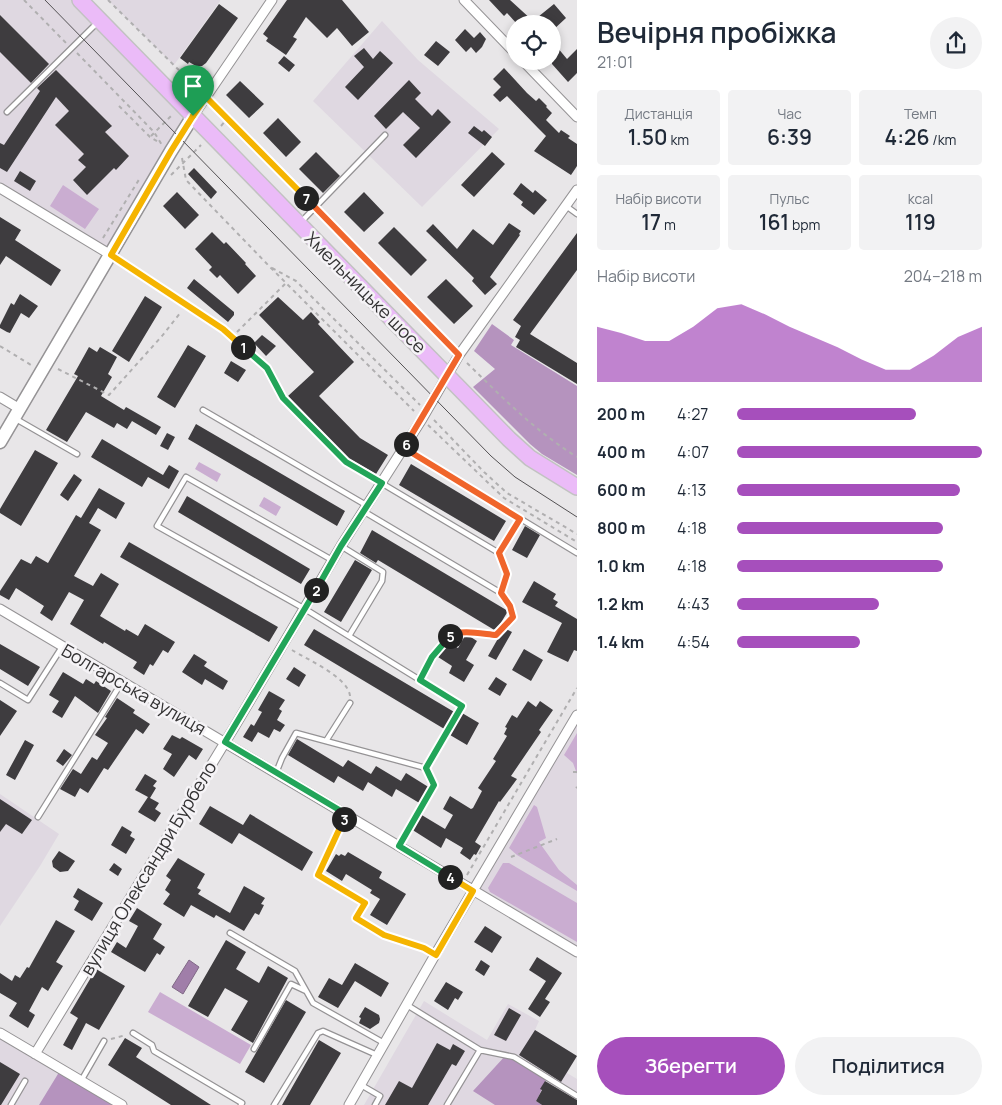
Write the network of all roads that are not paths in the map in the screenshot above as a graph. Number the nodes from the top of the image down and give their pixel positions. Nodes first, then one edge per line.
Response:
1 (80, 0) edge
2 (272, 0) edge
3 (470, 2) edge
4 (100, 20) junction
5 (506, 43) edge
6 (532, 70) edge
7 (7, 112) dead end
8 (193, 116) junction
9 (577, 117) edge
10 (385, 135) dead end
11 (577, 190) edge
12 (1, 191) edge
13 (566, 206) junction
14 (577, 214) edge
15 (299, 224) junction
16 (111, 255) junction
17 (448, 375) junction
18 (0, 396) edge
19 (203, 410) dead end
20 (17, 414) junction
21 (0, 442) edge
22 (404, 448) junction
23 (77, 454) dead end
24 (382, 483) junction
25 (577, 488) edge
26 (365, 508) junction
27 (520, 519) junction
28 (341, 546) junction
29 (577, 554) edge
30 (332, 560) junction
31 (501, 593) road end
32 (305, 608) junction
33 (0, 609) edge
34 (349, 636) junction
35 (62, 647) junction
36 (122, 682) junction
37 (0, 683) edge
38 (350, 703) road end
39 (462, 706) road end
40 (577, 715) edge
41 (326, 741) junction
42 (225, 742) junction
43 (436, 752) road end
44 (276, 772) junction
45 (346, 814) junction
46 (38, 817) dead end
47 (473, 891) junction
48 (230, 933) dead end
49 (577, 952) edge
50 (436, 955) junction
51 (306, 990) junction
52 (407, 1005) junction
53 (0, 1032) edge
54 (133, 1033) road end
55 (104, 1041) road end
56 (385, 1043) junction
57 (254, 1049) dead end
58 (480, 1050) junction
59 (35, 1054) junction
60 (378, 1056) junction
61 (81, 1081) junction
62 (25, 1082) dead end
63 (361, 1085) junction
64 (577, 1096) edge
65 (11, 1105) edge
66 (122, 1105) edge
67 (241, 1105) edge
68 (274, 1105) edge
69 (349, 1105) edge
70 (375, 1105) edge
71 (447, 1105) edge

1 - 4 main road, Хмельницьке шосе
2 - 8 street
3 - 5 street
4 - 7 lane
4 - 8 main road, Хмельницьке шосе
6 - 9 street
8 - 15 main road, Хмельницьке шосе
8 - 16 main road
10 - 15 lane
11 - 13 street, вулиця Олександри Бурбело
12 - 16 street
13 - 14 lane
13 - 17 street, вулиця Олександри Бурбело
15 - 17 main road, Хмельницьке шосе
16 - 20 main road
16 - 24 lane
17 - 22 street, вулиця Олександри Бурбело
17 - 25 main road, Хмельницьке шосе
18 - 20 street
19 - 26 lane
20 - 21 main road
20 - 23 lane
22 - 24 street, вулиця Олександри Бурбело
22 - 27 lane
24 - 26 street, вулиця Олександри Бурбело
24 - 27 lane
26 - 28 street, вулиця Олександри Бурбело
26 - 31 lane
27 - 29 lane
28 - 30 street, вулиця Олександри Бурбело
28 - 34 lane
30 - 32 street, вулиця Олександри Бурбело
30 - 32 lane
32 - 34 lane
32 - 42 street, вулиця Олександри Бурбело
33 - 35 street, Болгарська вулиця
34 - 39 lane
35 - 36 street, Болгарська вулиця
35 - 37 lane
36 - 42 street, Болгарська вулиця
36 - 46 lane
38 - 41 lane
40 - 47 street
41 - 43 lane
41 - 44 lane
42 - 44 street, Болгарська вулиця
42 - 59 street, вулиця Олександри Бурбело
44 - 45 street, Болгарська вулиця
45 - 47 street, Болгарська вулиця
45 - 50 lane
47 - 49 street, Болгарська вулиця
47 - 50 street
48 - 51 lane
50 - 52 street
51 - 56 lane
51 - 57 lane
52 - 56 street
52 - 58 lane
53 - 59 street
54 - 67 lane
55 - 61 lane
56 - 60 street
58 - 64 lane
58 - 71 lane
59 - 61 street
60 - 63 street
60 - 68 lane
61 - 66 street
62 - 65 lane
63 - 69 street
63 - 70 lane

